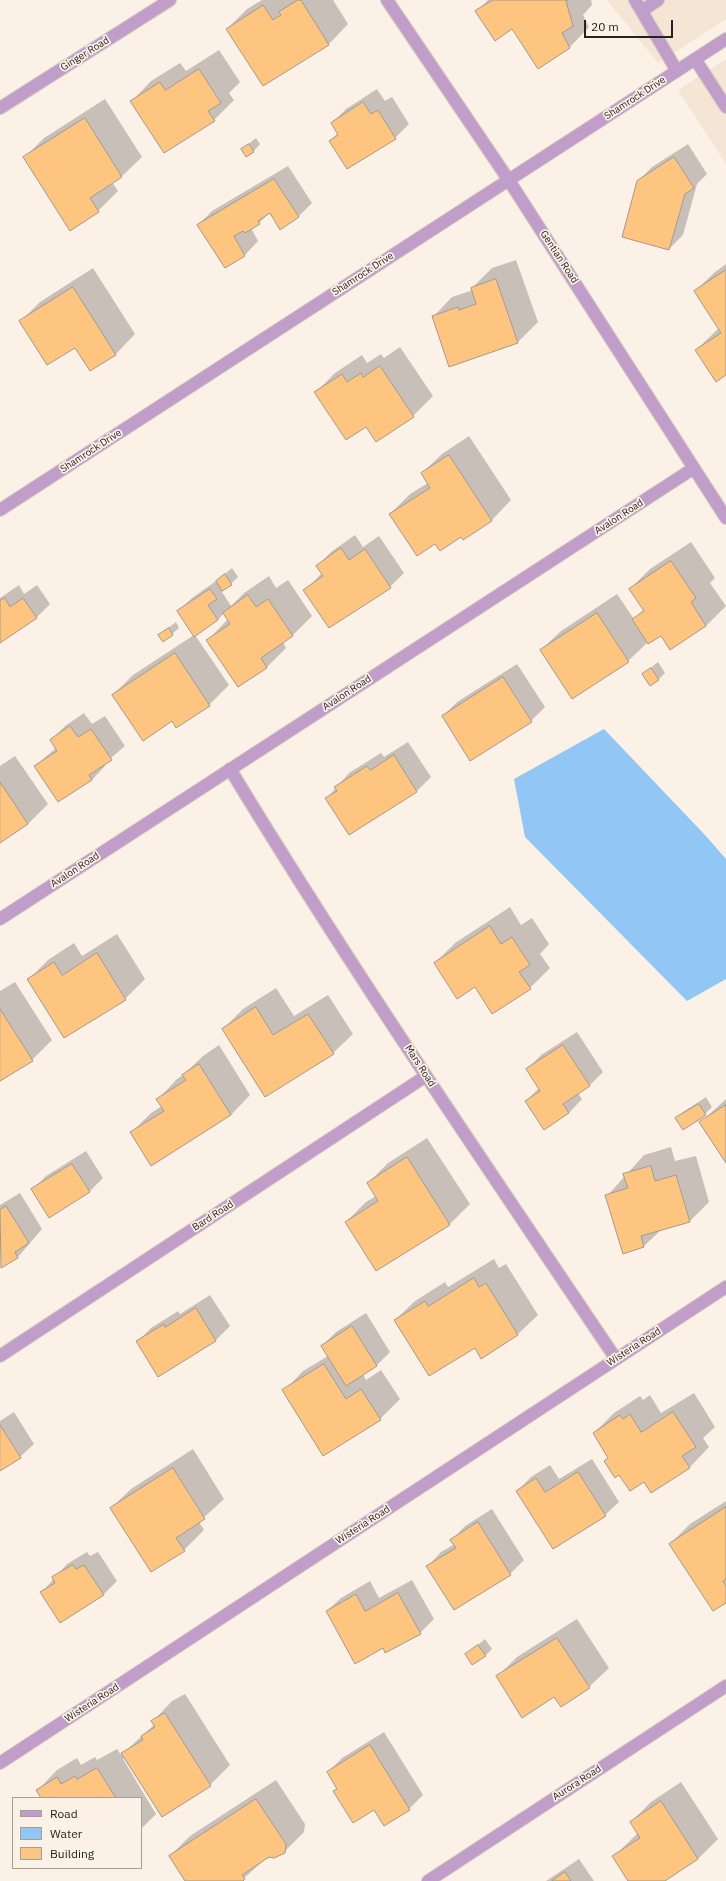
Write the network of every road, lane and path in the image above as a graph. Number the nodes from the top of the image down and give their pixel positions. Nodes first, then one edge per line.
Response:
1 (170, 0) edge
2 (387, 0) edge
3 (635, 0) edge
4 (658, 0) edge
5 (642, 11) junction
6 (726, 39) edge
7 (695, 59) junction
8 (677, 71) junction
9 (726, 107) edge
10 (0, 108) edge
11 (508, 179) junction
12 (694, 468) junction
13 (0, 510) edge
14 (726, 518) edge
15 (230, 769) junction
16 (0, 919) edge
17 (426, 1076) junction
18 (726, 1287) edge
19 (0, 1356) edge
20 (616, 1359) junction
21 (726, 1686) edge
22 (0, 1763) edge
23 (428, 1881) edge

1 - 10 street, Ginger Road
2 - 11 street, Gentian Road
3 - 5 street
4 - 5 street
5 - 8 street
6 - 7 street, Shamrock Drive
7 - 8 street, Shamrock Drive
7 - 9 street
8 - 11 street, Shamrock Drive
11 - 12 street, Gentian Road
11 - 13 street, Shamrock Drive
12 - 14 street, Gentian Road
12 - 15 street, Avalon Road
15 - 16 street, Avalon Road
15 - 17 street, Mars Road
17 - 19 street, Bard Road
17 - 20 street, Mars Road
18 - 20 street, Wisteria Road
20 - 22 street, Wisteria Road
21 - 23 street, Aurora Road

